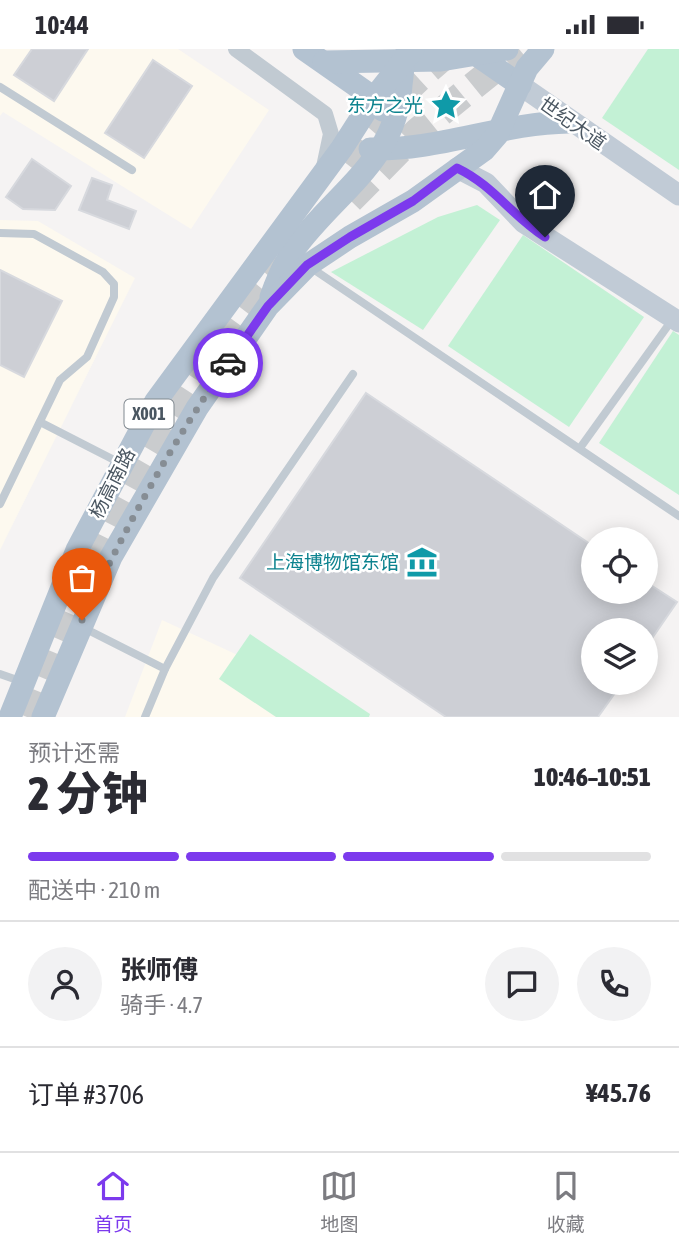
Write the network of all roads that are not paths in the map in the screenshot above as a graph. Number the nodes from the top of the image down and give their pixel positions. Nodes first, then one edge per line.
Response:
1 (236, 49) edge
2 (304, 49) edge
3 (507, 49) edge
4 (542, 49) edge
5 (473, 52) edge
6 (390, 58) edge
7 (324, 62) junction
8 (520, 85) junction
9 (0, 87) edge
10 (374, 98) junction
11 (569, 122) junction
12 (500, 131) junction
13 (387, 140) junction
14 (342, 148) junction
15 (420, 148) junction
16 (457, 168) junction
17 (132, 170) dead end
18 (318, 179) junction
19 (679, 195) edge
20 (0, 233) edge
21 (307, 265) junction
22 (268, 306) junction
23 (676, 320) edge
24 (354, 374) dead end
25 (40, 422) junction
26 (580, 448) junction
27 (121, 464) junction
28 (0, 504) edge
29 (679, 516) edge
30 (80, 625) junction
31 (165, 669) junction
32 (0, 674) edge
33 (23, 682) junction
34 (10, 717) edge
35 (43, 717) edge
36 (145, 717) edge

1 - 18 street
2 - 7 main road
3 - 5 main road
4 - 8 main road, X001
5 - 6 main road
5 - 8 main road, 世纪大道
6 - 7 main road
6 - 10 main road, 杨高南路
6 - 13 main road
7 - 10 main road
8 - 11 street, 世纪大道
8 - 12 main road, X001
9 - 17 lane
10 - 13 main road
10 - 14 main road, 杨高南路 / X001
11 - 12 main road
11 - 19 street, 世纪大道
12 - 15 main road
12 - 16 main road, X001
13 - 14 main road
13 - 15 main road
13 - 22 main road
14 - 18 main road, 杨高南路 / X001
15 - 16 main road
16 - 21 main road, 杨高南路 / X001
16 - 23 street
18 - 27 main road, 杨高南路 / X001
20 - 25 lane
21 - 22 main road, 杨高南路 / X001
21 - 26 lane
22 - 30 main road, 杨高南路 / X001
23 - 26 lane
24 - 31 lane
25 - 27 lane
25 - 28 lane
26 - 29 lane
27 - 33 main road, 杨高南路 / X001
30 - 31 lane
30 - 35 main road, 杨高南路 / X001
31 - 36 lane
32 - 33 lane
33 - 34 main road, 杨高南路 / X001

